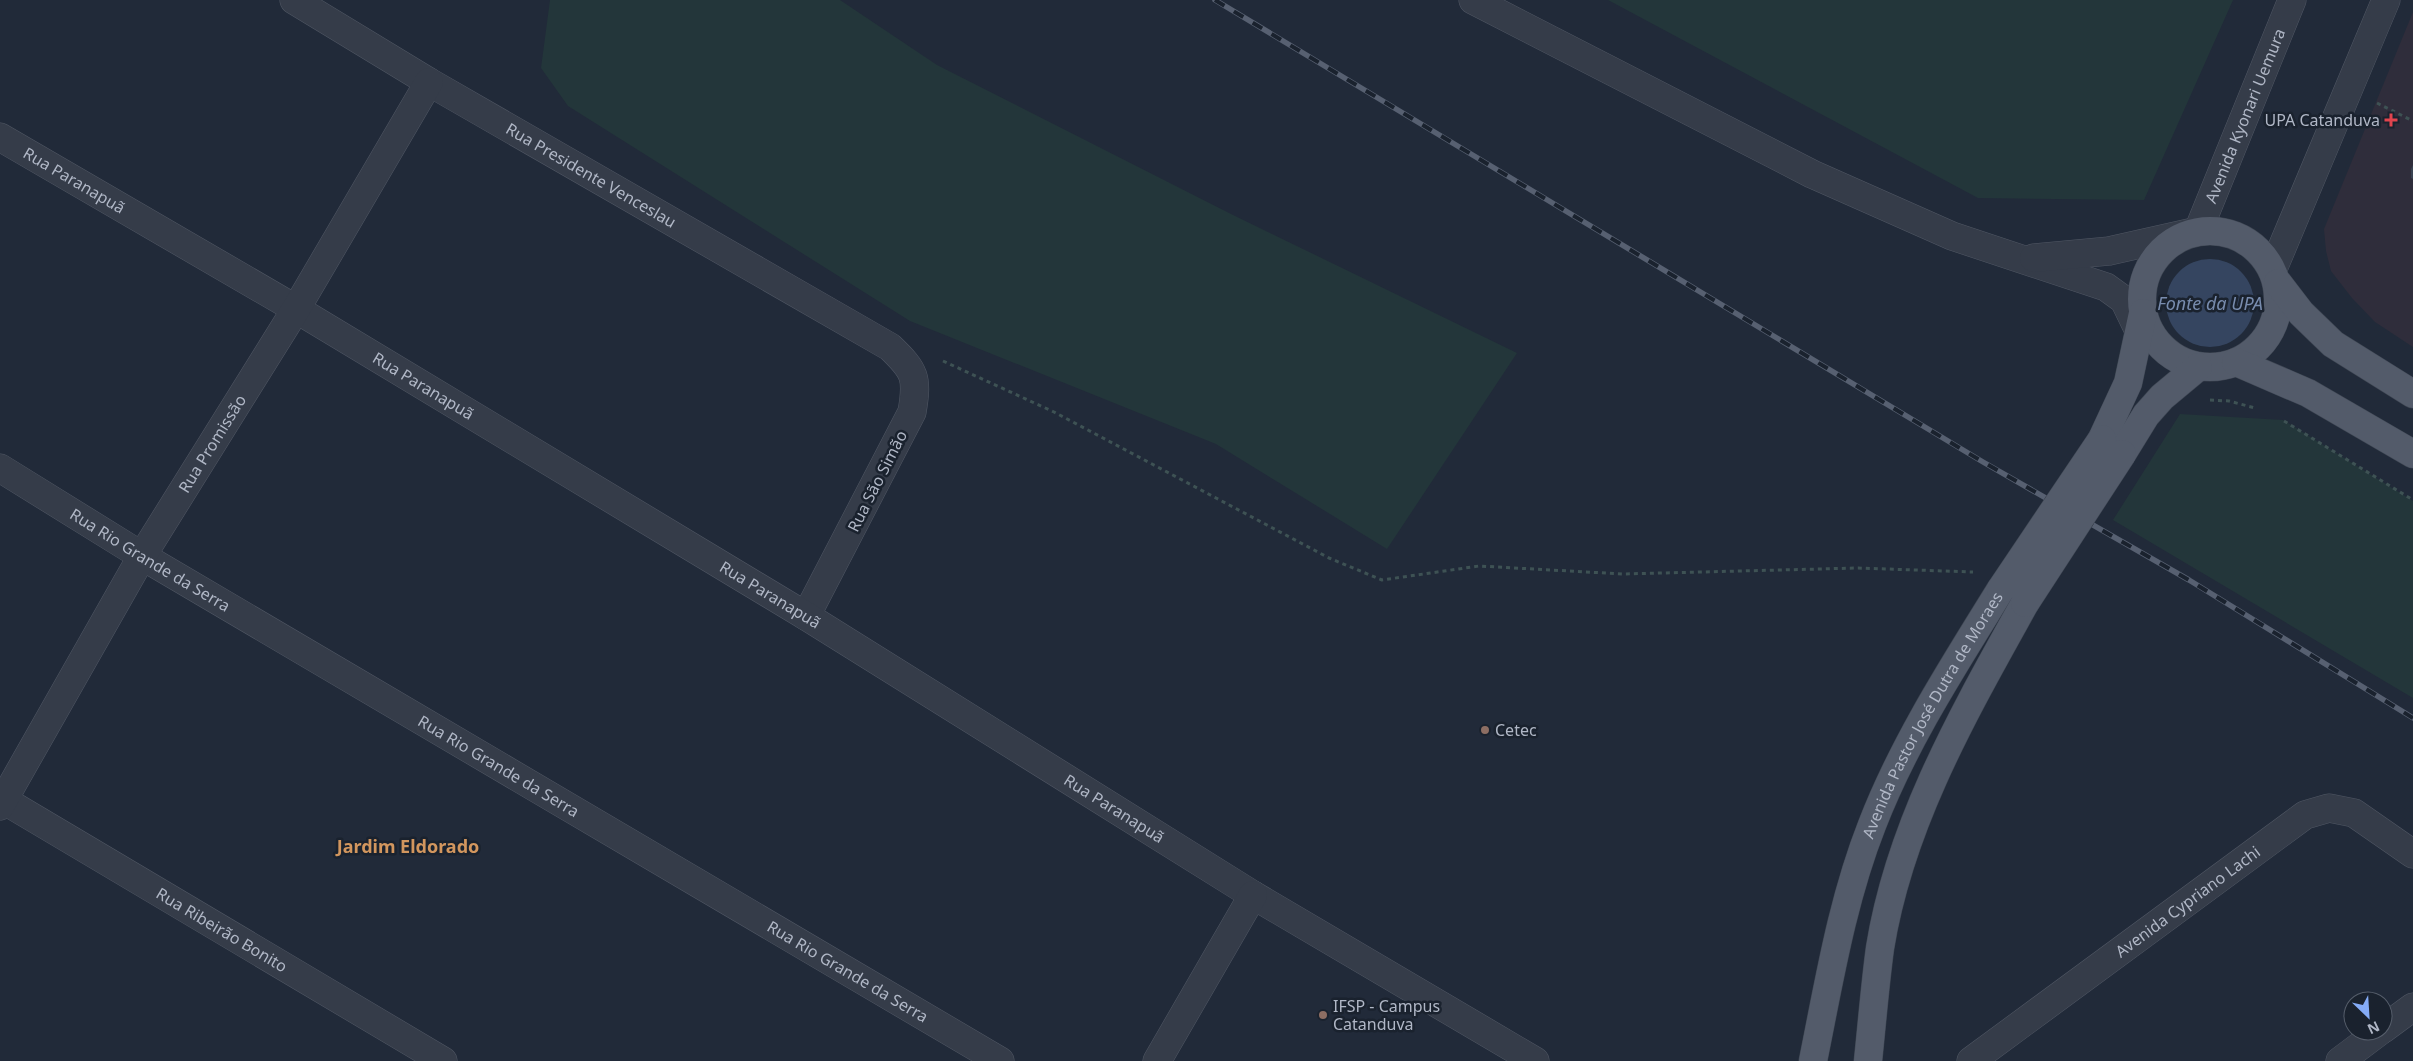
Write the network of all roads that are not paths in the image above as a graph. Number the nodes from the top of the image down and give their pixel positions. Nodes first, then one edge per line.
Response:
1 (294, 0) edge
2 (1473, 0) edge
3 (2292, 0) edge
4 (2386, 0) edge
5 (429, 82) junction
6 (0, 136) edge
7 (2198, 231) junction
8 (2025, 259) junction
9 (2275, 276) junction
10 (296, 309) junction
11 (2141, 322) junction
12 (890, 347) joint
13 (2236, 362) junction
14 (2198, 367) junction
15 (2413, 394) edge
16 (2112, 447) junction
17 (2413, 454) edge
18 (0, 468) edge
19 (142, 556) junction
20 (806, 616) junction
21 (1, 801) edge
22 (2413, 854) edge
23 (1253, 895) junction
24 (2413, 1007) edge
25 (2393, 1022) edge
26 (2367, 1041) edge
27 (443, 1061) edge
28 (1000, 1061) edge
29 (1157, 1061) edge
30 (1535, 1061) edge
31 (1814, 1061) edge
32 (1868, 1061) edge
33 (1971, 1061) edge
34 (2340, 1061) edge

1 - 5 street, Rua Presidente Venceslau
2 - 8 street
3 - 7 street, Avenida Kyonari Uemura
4 - 9 street
5 - 10 street, Rua Promissão
5 - 12 street, Rua Presidente Venceslau
6 - 10 street, Rua Paranapuã
7 - 8 street
7 - 9 main road
7 - 11 main road
8 - 11 street
9 - 13 main road
9 - 15 main road
10 - 19 street, Rua Promissão
10 - 20 street, Rua Paranapuã
11 - 14 main road
11 - 16 main road, Avenida Pastor José Dutra de Moraes
12 - 20 street, Rua São Simão
13 - 14 main road
13 - 17 main road
14 - 16 main road, Avenida Pastor José Dutra de Moraes
16 - 31 main road, Avenida Pastor José Dutra de Moraes, bridge
16 - 32 main road, Avenida Pastor José Dutra de Moraes, bridge
18 - 19 street, Rua Rio Grande da Serra
19 - 21 street, Rua Promissão
19 - 28 street, Rua Rio Grande da Serra
20 - 23 street, Rua Paranapuã
21 - 27 street, Rua Ribeirão Bonito
22 - 33 street, Avenida Cypriano Lachi
23 - 29 street
23 - 30 street, Rua Paranapuã
24 - 25 street
26 - 34 street

